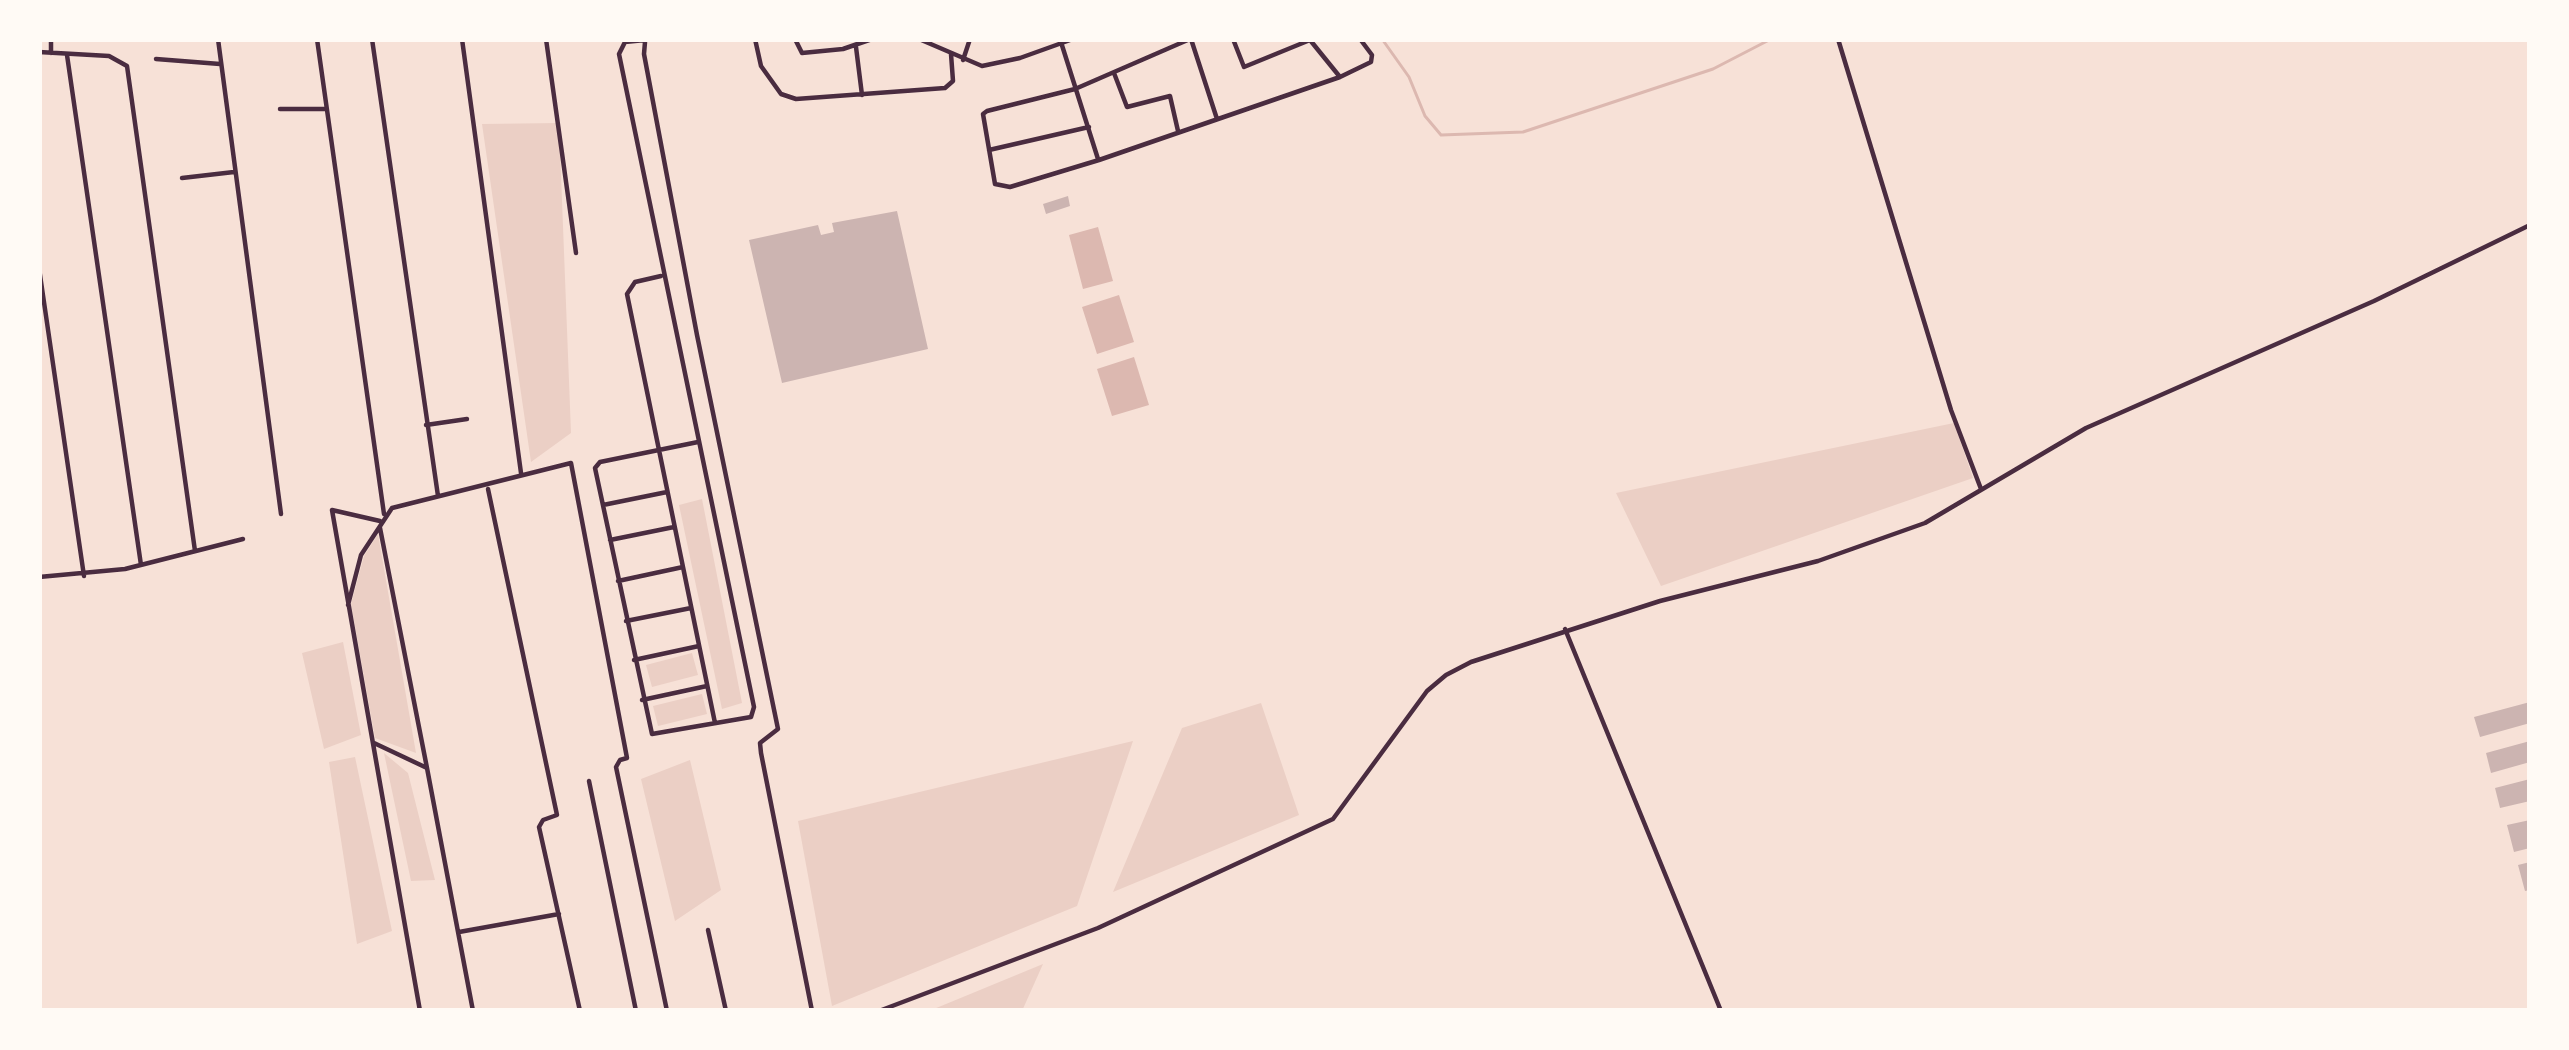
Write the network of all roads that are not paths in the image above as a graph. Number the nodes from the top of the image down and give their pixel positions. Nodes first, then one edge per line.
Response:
1 (51, 39) edge
2 (214, 39) edge
3 (262, 39) edge
4 (317, 39) edge
5 (373, 39) edge
6 (462, 39) edge
7 (546, 39) edge
8 (645, 39) edge
9 (755, 39) edge
10 (795, 39) edge
11 (842, 39) edge
12 (872, 39) edge
13 (919, 39) edge
14 (970, 39) edge
15 (1073, 39) edge
16 (1190, 39) edge
17 (1233, 39) edge
18 (1360, 39) edge
19 (1838, 39) edge
20 (1061, 42) edge
21 (855, 46) junction
22 (843, 49) junction
23 (39, 52) edge
24 (51, 53) junction
25 (951, 54) junction
26 (67, 56) junction
27 (156, 58) dead end
28 (963, 60) junction
29 (220, 64) junction
30 (1114, 73) junction
31 (1340, 77) junction
32 (1075, 89) junction
33 (862, 95) junction
34 (280, 109) dead end
35 (326, 109) junction
36 (1217, 119) junction
37 (1089, 127) junction
38 (1178, 131) junction
39 (989, 150) junction
40 (1099, 160) junction
41 (234, 172) junction
42 (182, 178) dead end
43 (2530, 225) edge
44 (576, 253) dead end
45 (39, 268) edge
46 (664, 276) junction
47 (467, 419) dead end
48 (426, 425) junction
49 (698, 442) junction
50 (659, 451) junction
51 (522, 476) junction
52 (488, 486) junction
53 (1981, 489) junction
54 (667, 492) junction
55 (438, 496) junction
56 (603, 505) junction
57 (280, 514) dead end
58 (382, 522) junction
59 (674, 527) junction
60 (243, 539) dead end
61 (610, 540) junction
62 (195, 551) junction
63 (140, 566) junction
64 (683, 567) junction
65 (84, 576) junction
66 (39, 578) edge
67 (618, 581) junction
68 (348, 605) junction
69 (691, 608) junction
70 (626, 621) junction
71 (1564, 629) junction
72 (699, 646) junction
73 (634, 660) junction
74 (707, 686) junction
75 (642, 700) junction
76 (715, 723) junction
77 (372, 742) junction
78 (427, 767) junction
79 (589, 782) dead end
80 (559, 914) junction
81 (708, 930) dead end
82 (459, 932) junction
83 (420, 1011) edge
84 (473, 1011) edge
85 (580, 1011) edge
86 (635, 1011) edge
87 (667, 1011) edge
88 (726, 1011) edge
89 (812, 1011) edge
90 (879, 1011) edge
91 (1721, 1011) edge

1 - 24 street
2 - 3 street
2 - 29 street
4 - 35 street
5 - 48 street
6 - 51 street
7 - 44 street
8 - 46 street
8 - 89 street
9 - 33 street
10 - 22 street
11 - 22 street
12 - 21 street
13 - 25 street
14 - 28 street
15 - 20 street
16 - 30 street
16 - 36 street
17 - 31 street
18 - 31 street
19 - 53 street
20 - 28 street
20 - 32 street
21 - 22 street
21 - 33 street
23 - 24 street
24 - 26 street
25 - 28 street
25 - 33 street
26 - 62 street
26 - 63 street
27 - 29 street
29 - 41 street
30 - 32 street
30 - 38 street
31 - 36 street
32 - 37 street
32 - 39 street
34 - 35 street
35 - 58 street
36 - 38 street
37 - 39 street
37 - 40 street
38 - 40 street
39 - 40 street
41 - 42 street
41 - 57 street
43 - 53 street
45 - 65 street
46 - 49 street
46 - 50 street
47 - 48 street
48 - 55 street
49 - 50 street
49 - 76 street
50 - 54 street
50 - 56 street
51 - 52 street
51 - 87 street
52 - 55 street
52 - 80 street
53 - 71 street
54 - 56 street
54 - 59 street
55 - 58 street
56 - 61 street
58 - 68 street
58 - 68 street
58 - 78 street
59 - 61 street
59 - 64 street
60 - 62 street
61 - 67 street
62 - 63 street
63 - 65 street
64 - 67 street
64 - 69 street
65 - 66 street
67 - 70 street
68 - 77 street
69 - 70 street
69 - 72 street
70 - 73 street
71 - 90 street
71 - 91 street
72 - 73 street
72 - 74 street
73 - 75 street
74 - 75 street
74 - 76 street
75 - 76 street
77 - 78 street
77 - 83 street
78 - 82 street
79 - 86 street
80 - 82 street
80 - 85 street
81 - 88 street
82 - 84 street

